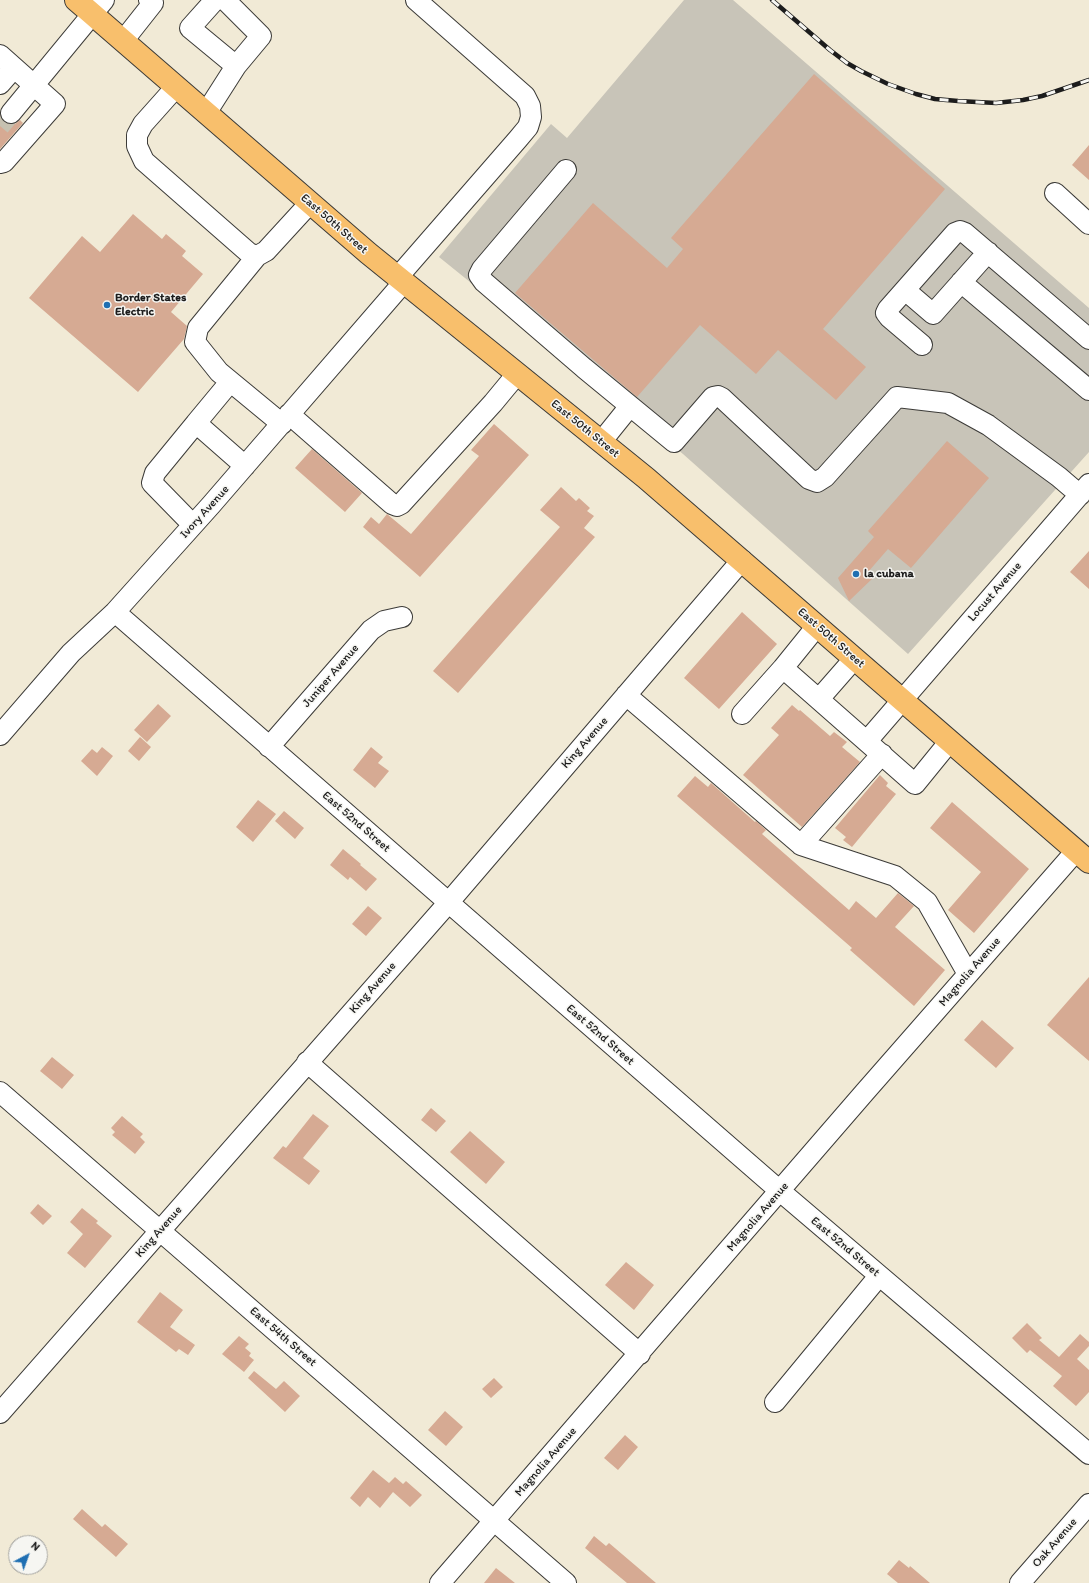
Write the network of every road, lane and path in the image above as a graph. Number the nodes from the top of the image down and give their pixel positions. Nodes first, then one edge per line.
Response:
1 (76, 0) edge
2 (216, 0) edge
3 (225, 0) edge
4 (416, 0) edge
5 (153, 1) edge
6 (98, 8) edge
7 (123, 41) junction
8 (7, 62) edge
9 (236, 66) junction
10 (0, 84) edge
11 (34, 85) junction
12 (176, 87) junction
13 (11, 113) tunnel mouth
14 (206, 113) junction
15 (0, 163) edge
16 (566, 170) dead end
17 (1055, 194) dead end
18 (310, 203) junction
19 (1089, 224) edge
20 (988, 252) junction
21 (257, 256) junction
22 (400, 280) junction
23 (961, 282) junction
24 (905, 290) junction
25 (1089, 339) edge
26 (922, 345) dead end
27 (517, 374) junction
28 (230, 382) junction
29 (1089, 390) edge
30 (630, 406) junction
31 (286, 419) junction
32 (196, 423) junction
33 (602, 442) junction
34 (245, 466) junction
35 (1084, 490) edge
36 (193, 525) junction
37 (742, 560) junction
38 (115, 612) junction
39 (402, 617) dead end
40 (817, 626) junction
41 (854, 658) junction
42 (783, 668) junction
43 (626, 695) junction
44 (819, 699) junction
45 (902, 700) junction
46 (742, 714) dead end
47 (0, 735) edge
48 (950, 741) junction
49 (269, 747) junction
50 (874, 748) junction
51 (801, 844) junction
52 (1084, 853) edge
53 (449, 902) junction
54 (968, 974) junction
55 (307, 1062) junction
56 (0, 1092) edge
57 (780, 1191) junction
58 (160, 1230) junction
59 (880, 1276) junction
60 (640, 1354) junction
61 (774, 1402) dead end
62 (2, 1406) edge
63 (1089, 1454) edge
64 (1089, 1504) edge
65 (494, 1521) junction
66 (440, 1583) edge
67 (566, 1583) edge
68 (1020, 1583) edge

1 - 6 main road, East 50th Street
2 - 9 street
3 - 9 street
4 - 22 street, Ivory Avenue
5 - 7 street
6 - 7 main road, East 50th Street
6 - 11 street
7 - 12 main road, East 50th Street
8 - 10 street
8 - 11 street
9 - 14 street
11 - 13 street
11 - 15 street
12 - 14 main road, East 50th Street
12 - 21 street
14 - 18 main road, East 50th Street
16 - 30 street
17 - 19 street
18 - 21 street
18 - 22 main road, East 50th Street
20 - 23 street
20 - 24 street
20 - 25 street
21 - 28 street
22 - 27 main road, East 50th Street
22 - 31 street, Ivory Avenue
23 - 24 street
23 - 29 street
24 - 26 street
27 - 31 street
27 - 33 main road, East 50th Street
28 - 31 street
28 - 32 street
30 - 33 street
30 - 35 street
31 - 34 street, Ivory Avenue
32 - 34 street
32 - 36 street
33 - 37 main road, East 50th Street
34 - 36 street, Ivory Avenue
35 - 45 street, Locust Avenue
36 - 38 street, Ivory Avenue
37 - 40 main road, East 50th Street
37 - 43 street, King Avenue
38 - 47 street, Ivory Avenue
38 - 49 street, East 52nd Street
39 - 49 street, Juniper Avenue
40 - 41 main road, East 50th Street
40 - 42 street
41 - 44 street
41 - 45 main road, East 50th Street
42 - 44 street
42 - 46 street
43 - 51 street
43 - 53 street, King Avenue
44 - 50 street
45 - 48 main road, East 50th Street
45 - 50 street, Locust Avenue
48 - 50 street
48 - 52 main road, East 50th Street
49 - 53 street, East 52nd Street
50 - 51 street, Locust Avenue
51 - 54 street
52 - 54 street, Magnolia Avenue
53 - 55 street, King Avenue
53 - 57 street, East 52nd Street
54 - 57 street, Magnolia Avenue
55 - 58 street, King Avenue
55 - 60 street
56 - 58 street, East 54th Street
57 - 59 street, East 52nd Street
57 - 60 street, Magnolia Avenue
58 - 62 street, King Avenue
58 - 65 street, East 54th Street
59 - 61 street
59 - 63 street, East 52nd Street
60 - 65 street, Magnolia Avenue
64 - 68 street, Oak Avenue
65 - 66 street, Magnolia Avenue
65 - 67 street, East 54th Street

